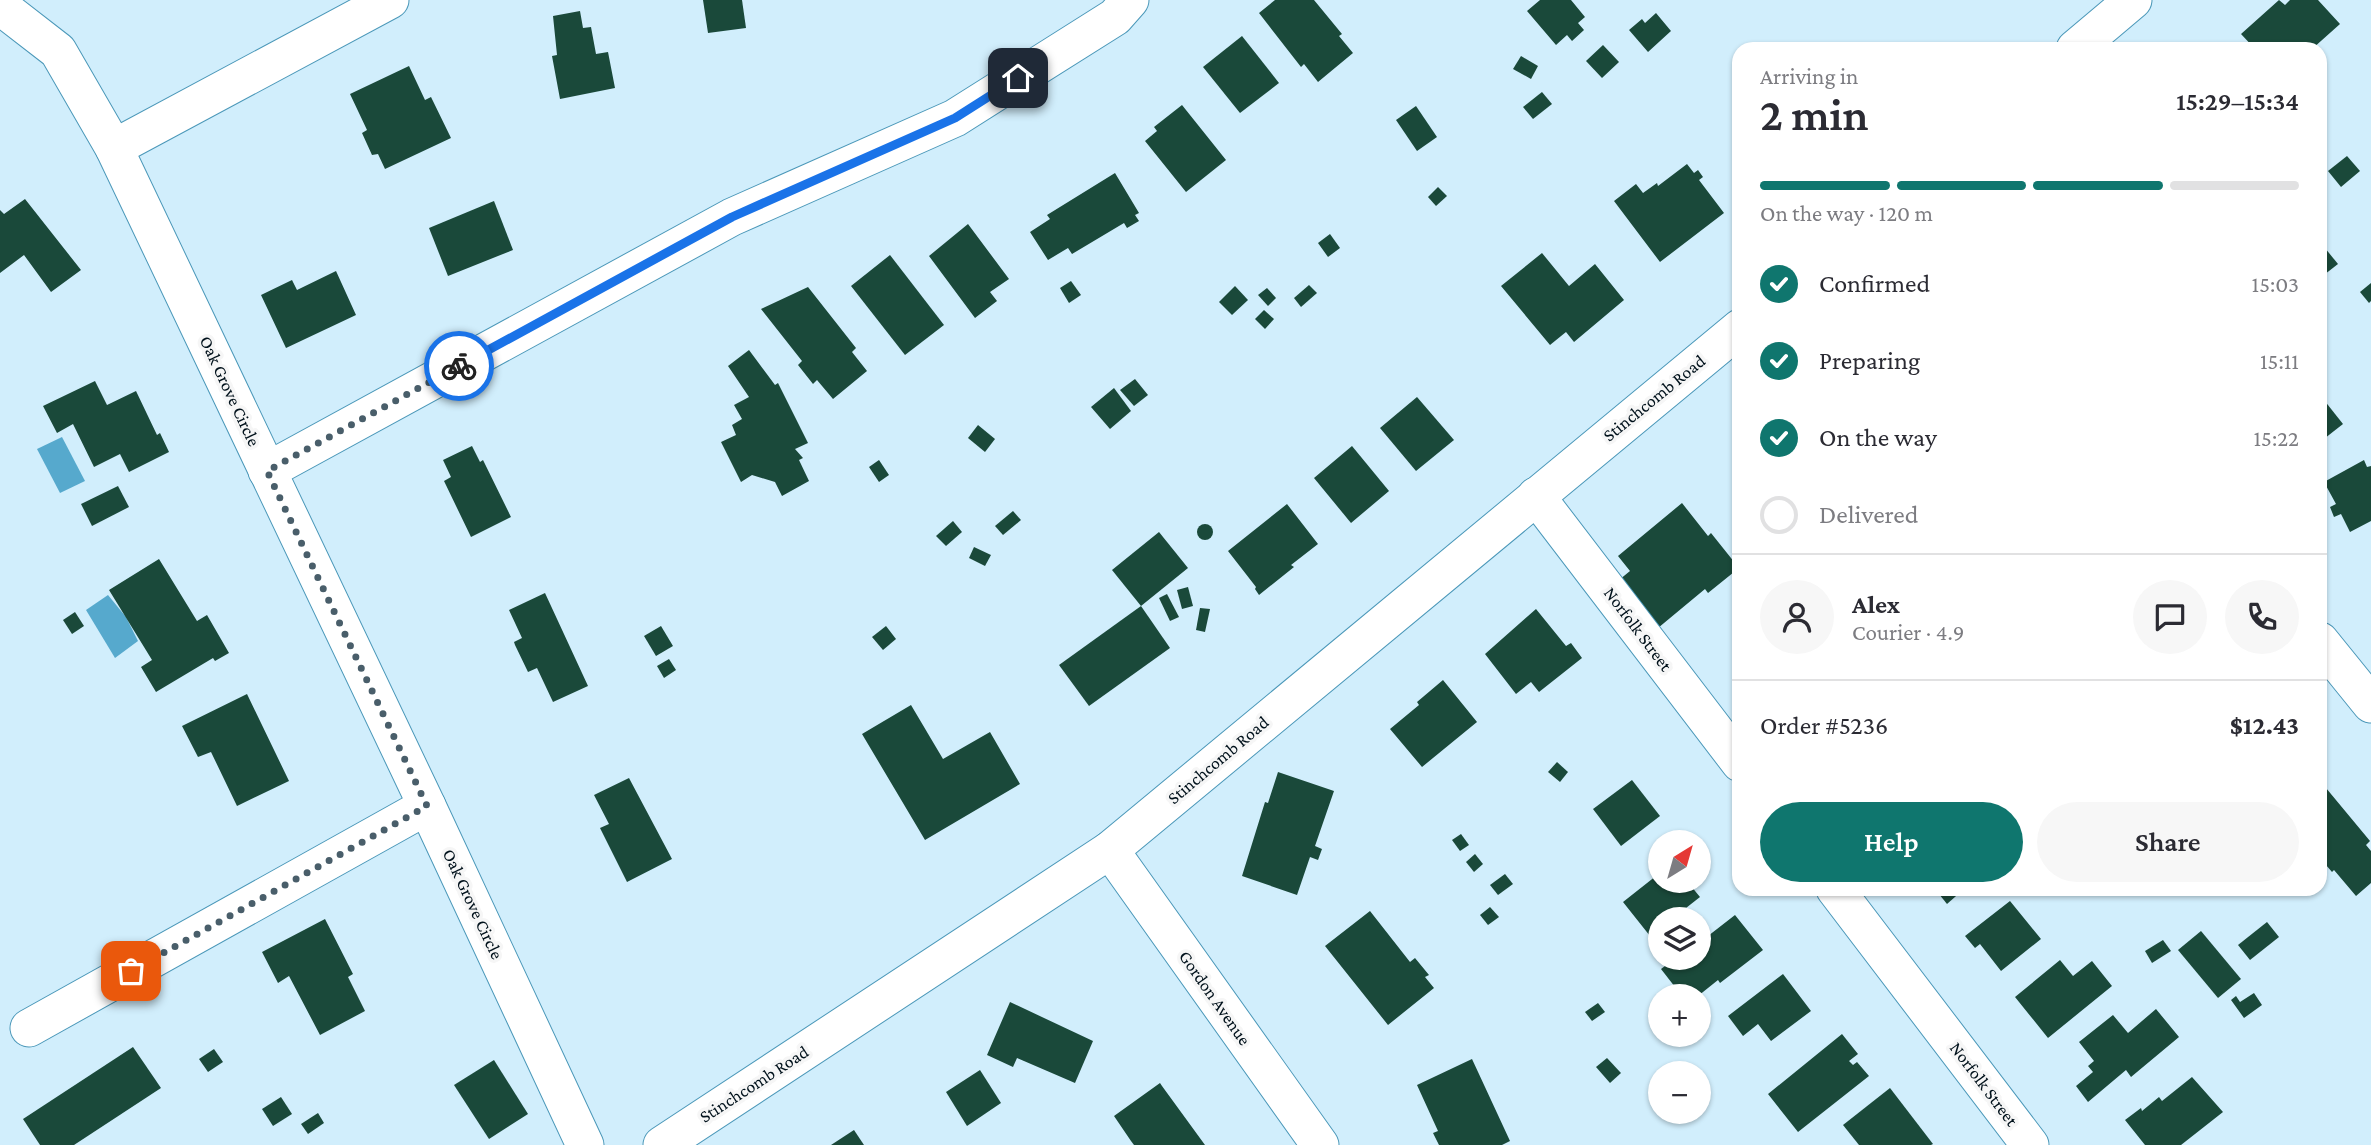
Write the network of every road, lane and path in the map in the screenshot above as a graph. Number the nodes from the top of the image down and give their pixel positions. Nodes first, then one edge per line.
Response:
1 (390, 0) edge
2 (1130, 0) edge
3 (2133, 0) edge
4 (0, 6) edge
5 (2083, 42) edge
6 (114, 148) junction
7 (1732, 335) edge
8 (267, 471) junction
9 (1536, 496) junction
10 (2327, 650) edge
11 (2371, 704) edge
12 (1732, 753) edge
13 (427, 806) junction
14 (1110, 850) junction
15 (1840, 896) edge
16 (29, 1028) dead end
17 (584, 1145) edge
18 (662, 1145) edge
19 (1320, 1145) edge
20 (2031, 1145) edge

1 - 6 street
2 - 8 street
3 - 5 street
4 - 6 street, Oak Grove Circle
6 - 8 street, Oak Grove Circle
7 - 9 street, Stinchcomb Road
8 - 13 street, Oak Grove Circle
9 - 12 street, Norfolk Street
9 - 14 street, Stinchcomb Road
10 - 11 street
13 - 16 street
13 - 17 street, Oak Grove Circle
14 - 18 street, Stinchcomb Road
14 - 19 street, Gordon Avenue
15 - 20 street, Norfolk Street

